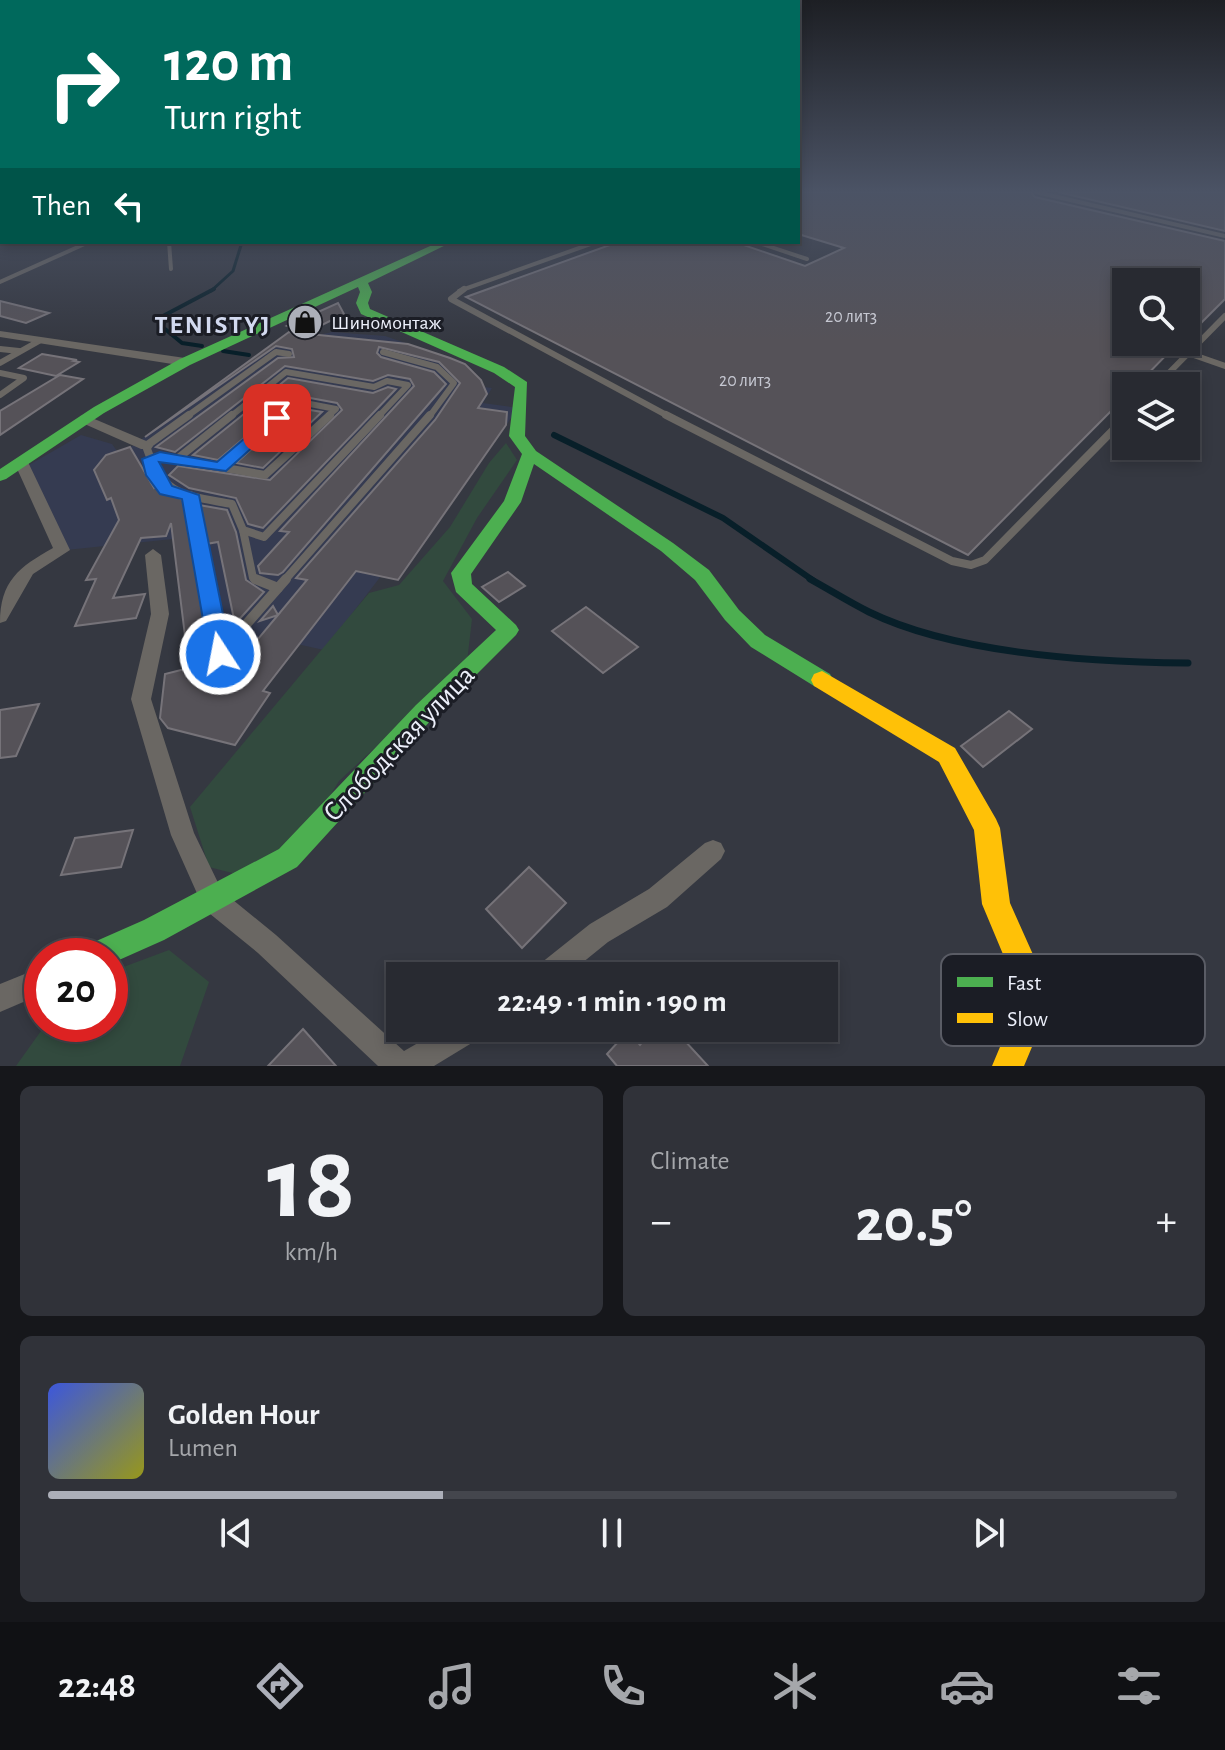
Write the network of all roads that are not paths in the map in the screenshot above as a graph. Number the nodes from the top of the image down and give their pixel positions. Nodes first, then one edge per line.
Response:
1 (85, 244) edge
2 (169, 244) edge
3 (442, 244) edge
4 (590, 244) edge
5 (762, 244) edge
6 (807, 259) dead end
7 (171, 269) dead end
8 (361, 280) junction
9 (0, 282) edge
10 (1225, 316) edge
11 (0, 334) edge
12 (39, 341) junction
13 (1200, 341) edge
14 (0, 349) edge
15 (21, 351) junction
16 (383, 352) dead end
17 (289, 354) dead end
18 (1185, 356) edge
19 (1197, 356) edge
20 (185, 362) junction
21 (0, 363) edge
22 (1225, 366) edge
23 (1170, 372) edge
24 (0, 373) edge
25 (258, 394) junction
26 (0, 395) edge
27 (296, 402) junction
28 (85, 419) junction
29 (1112, 431) edge
30 (148, 453) junction
31 (530, 454) junction
32 (177, 459) junction
33 (21, 462) junction
34 (220, 467) junction
35 (0, 476) edge
36 (190, 495) junction
37 (243, 530) junction
38 (153, 555) dead end
39 (278, 588) junction
40 (0, 616) edge
41 (713, 851) dead end
42 (213, 900) junction
43 (128, 940) edge
44 (1018, 954) edge
45 (563, 962) edge
46 (24, 988) edge
47 (0, 998) edge
48 (447, 1042) edge
49 (1016, 1046) edge
50 (399, 1066) edge
51 (407, 1066) edge
52 (1008, 1066) edge

1 - 9 lane
2 - 7 lane
3 - 8 street
4 - 29 lane
5 - 6 lane
8 - 20 street
8 - 31 street
10 - 13 lane
11 - 12 street
12 - 15 lane
12 - 20 street
14 - 15 lane
15 - 21 lane
16 - 39 lane
17 - 30 lane
18 - 23 lane
19 - 22 lane
20 - 28 street
24 - 26 lane
25 - 27 lane
25 - 32 lane
25 - 37 lane
27 - 34 lane
27 - 34 lane
28 - 30 street
28 - 33 street
30 - 32 lane
30 - 36 lane
31 - 42 street, Слободская улица
31 - 44 street
32 - 34 lane
33 - 35 street
33 - 40 street
36 - 37 lane
36 - 39 lane
37 - 39 lane
38 - 42 street
41 - 45 street
42 - 43 street, Слободская улица
42 - 50 street
46 - 47 street
48 - 51 street
49 - 52 street

